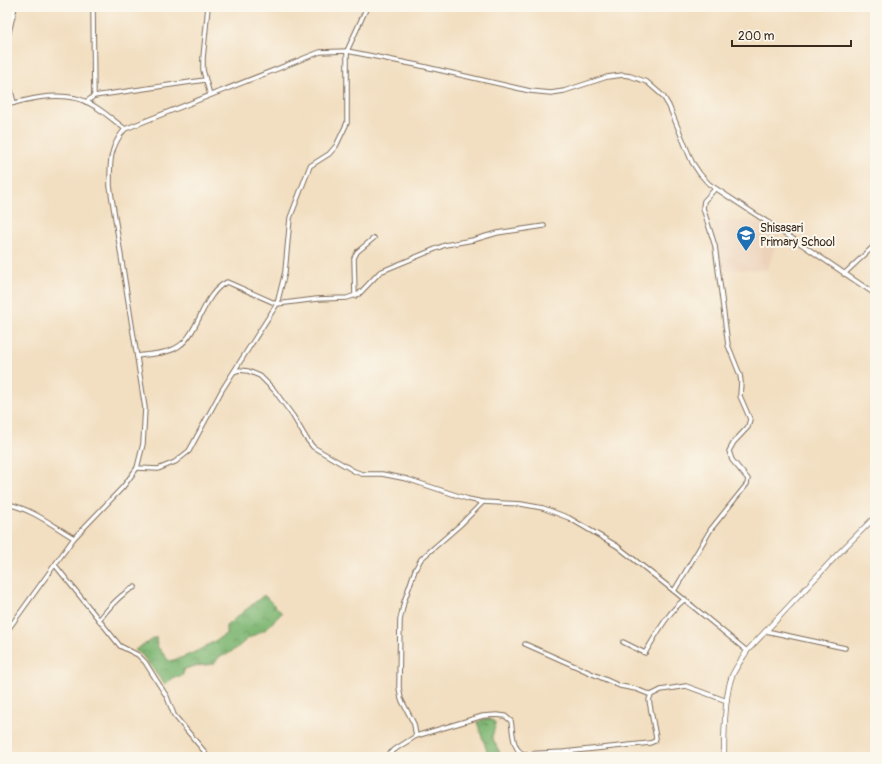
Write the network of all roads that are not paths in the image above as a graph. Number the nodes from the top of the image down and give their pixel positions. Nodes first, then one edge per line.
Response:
1 (15, 7) edge
2 (93, 7) edge
3 (208, 7) edge
4 (367, 7) edge
5 (7, 40) edge
6 (346, 51) junction
7 (7, 76) edge
8 (205, 80) junction
9 (210, 94) junction
10 (94, 96) junction
11 (86, 102) junction
12 (14, 103) junction
13 (7, 105) edge
14 (125, 129) junction
15 (715, 189) junction
16 (544, 226) dead end
17 (374, 238) dead end
18 (875, 246) edge
19 (844, 274) junction
20 (875, 294) edge
21 (355, 296) junction
22 (277, 304) junction
23 (137, 356) junction
24 (234, 372) junction
25 (136, 468) junction
26 (483, 502) junction
27 (7, 504) edge
28 (875, 516) edge
29 (74, 538) junction
30 (55, 565) junction
31 (135, 587) dead end
32 (674, 591) junction
33 (685, 599) junction
34 (99, 620) junction
35 (7, 621) edge
36 (13, 622) junction
37 (7, 630) edge
38 (766, 631) junction
39 (623, 642) dead end
40 (525, 644) dead end
41 (844, 648) dead end
42 (747, 651) junction
43 (650, 695) junction
44 (727, 701) junction
45 (416, 736) junction
46 (207, 757) edge
47 (385, 757) edge
48 (724, 757) edge

1 - 5 street
2 - 10 street
3 - 8 street
4 - 6 street
6 - 9 street
6 - 15 street
6 - 22 street
7 - 12 street
8 - 9 street
8 - 10 street
9 - 14 street
10 - 11 street
11 - 12 street
11 - 14 street
12 - 13 street
14 - 23 street
15 - 19 street
15 - 32 street
16 - 21 street
17 - 21 street
18 - 19 street
19 - 20 street
21 - 22 street
22 - 23 street
22 - 24 street
23 - 25 street
24 - 25 street
24 - 26 street
25 - 29 street
26 - 32 street
26 - 45 street
27 - 29 street
28 - 38 street
29 - 30 street
30 - 34 street
30 - 36 street
31 - 34 street
32 - 33 street
33 - 39 street
33 - 42 street
34 - 46 street
35 - 36 street
36 - 37 street
38 - 41 street
38 - 42 street
40 - 43 street
42 - 44 street
43 - 44 street
43 - 45 street
44 - 48 street
45 - 47 street

